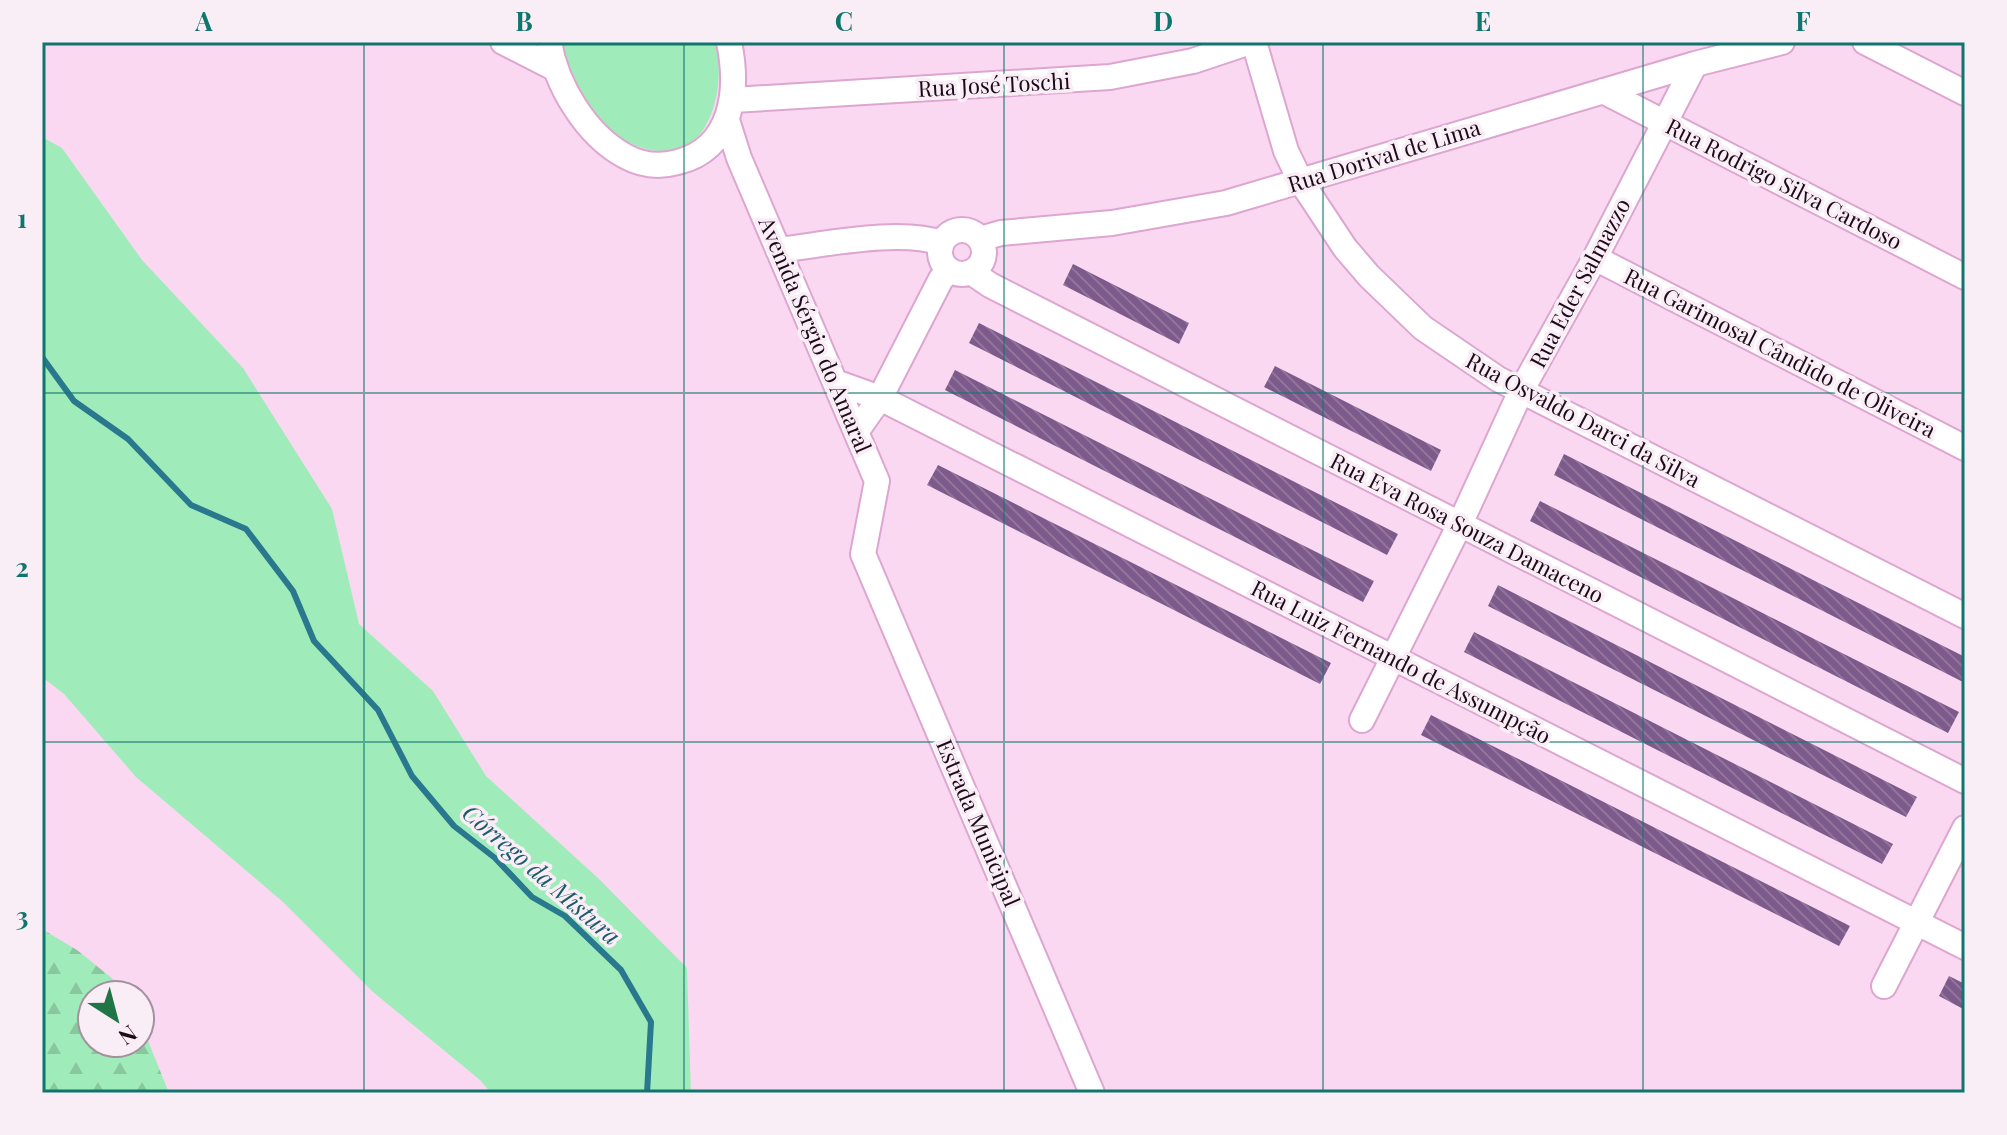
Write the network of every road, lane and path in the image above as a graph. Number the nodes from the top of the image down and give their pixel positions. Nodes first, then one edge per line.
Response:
1 (503, 42) edge
2 (549, 42) edge
3 (729, 42) edge
4 (1252, 42) edge
5 (1782, 42) edge
6 (1865, 42) edge
7 (1896, 50) edge
8 (1695, 64) junction
9 (556, 69) junction
10 (1603, 91) junction
11 (1965, 93) edge
12 (730, 110) junction
13 (1663, 123) junction
14 (1300, 180) junction
15 (980, 239) junction
16 (941, 243) junction
17 (778, 250) junction
18 (1595, 258) junction
19 (960, 271) junction
20 (1965, 277) edge
21 (835, 382) junction
22 (1521, 391) junction
23 (880, 398) junction
24 (856, 432) junction
25 (1965, 448) edge
26 (1460, 524) junction
27 (863, 554) joint
28 (1965, 616) edge
29 (1393, 658) junction
30 (1362, 720) dead end
31 (1965, 781) edge
32 (1965, 828) edge
33 (1917, 923) junction
34 (1965, 947) edge
35 (1884, 986) dead end
36 (1092, 1093) edge

1 - 9 street
2 - 9 street
3 - 12 street, Avenida Sérgio do Amaral
4 - 12 street, Rua José Toschi
4 - 14 street, Rua Osvaldo Darci da Silva
5 - 8 street, Rua Dorival de Lima
6 - 7 street
7 - 11 street
8 - 10 street, Rua Dorival de Lima
8 - 13 street, Rua Eder Salmazzo
9 - 12 street
10 - 13 street, Rua Rodrigo Silva Cardoso
10 - 14 street, Rua Dorival de Lima
12 - 17 street, Avenida Sérgio do Amaral
13 - 18 street, Rua Eder Salmazzo
13 - 20 street, Rua Rodrigo Silva Cardoso
14 - 15 street, Rua Dorival de Lima
14 - 22 street, Rua Osvaldo Darci da Silva
15 - 16 street
15 - 19 street
16 - 17 street
16 - 19 street
17 - 21 street, Avenida Sérgio do Amaral
18 - 22 street, Rua Eder Salmazzo
18 - 25 street, Rua Garimosal Cândido de Oliveira
19 - 23 street
19 - 26 street, Rua Eva Rosa Souza Damaceno
21 - 23 street, Rua Luiz Fernando de Assumpção
21 - 24 street, Avenida Sérgio do Amaral
22 - 26 street, Rua Eder Salmazzo
22 - 28 street, Rua Osvaldo Darci da Silva
23 - 24 street
23 - 29 street, Rua Luiz Fernando de Assumpção
24 - 27 street, Avenida Sérgio do Amaral
26 - 29 street, Rua Eder Salmazzo
26 - 31 street, Rua Eva Rosa Souza Damaceno
27 - 36 street, Estrada Municipal
29 - 30 street, Rua Eder Salmazzo
29 - 33 street, Rua Luiz Fernando de Assumpção
32 - 33 street
33 - 34 street, Rua Luiz Fernando de Assumpção
33 - 35 street

